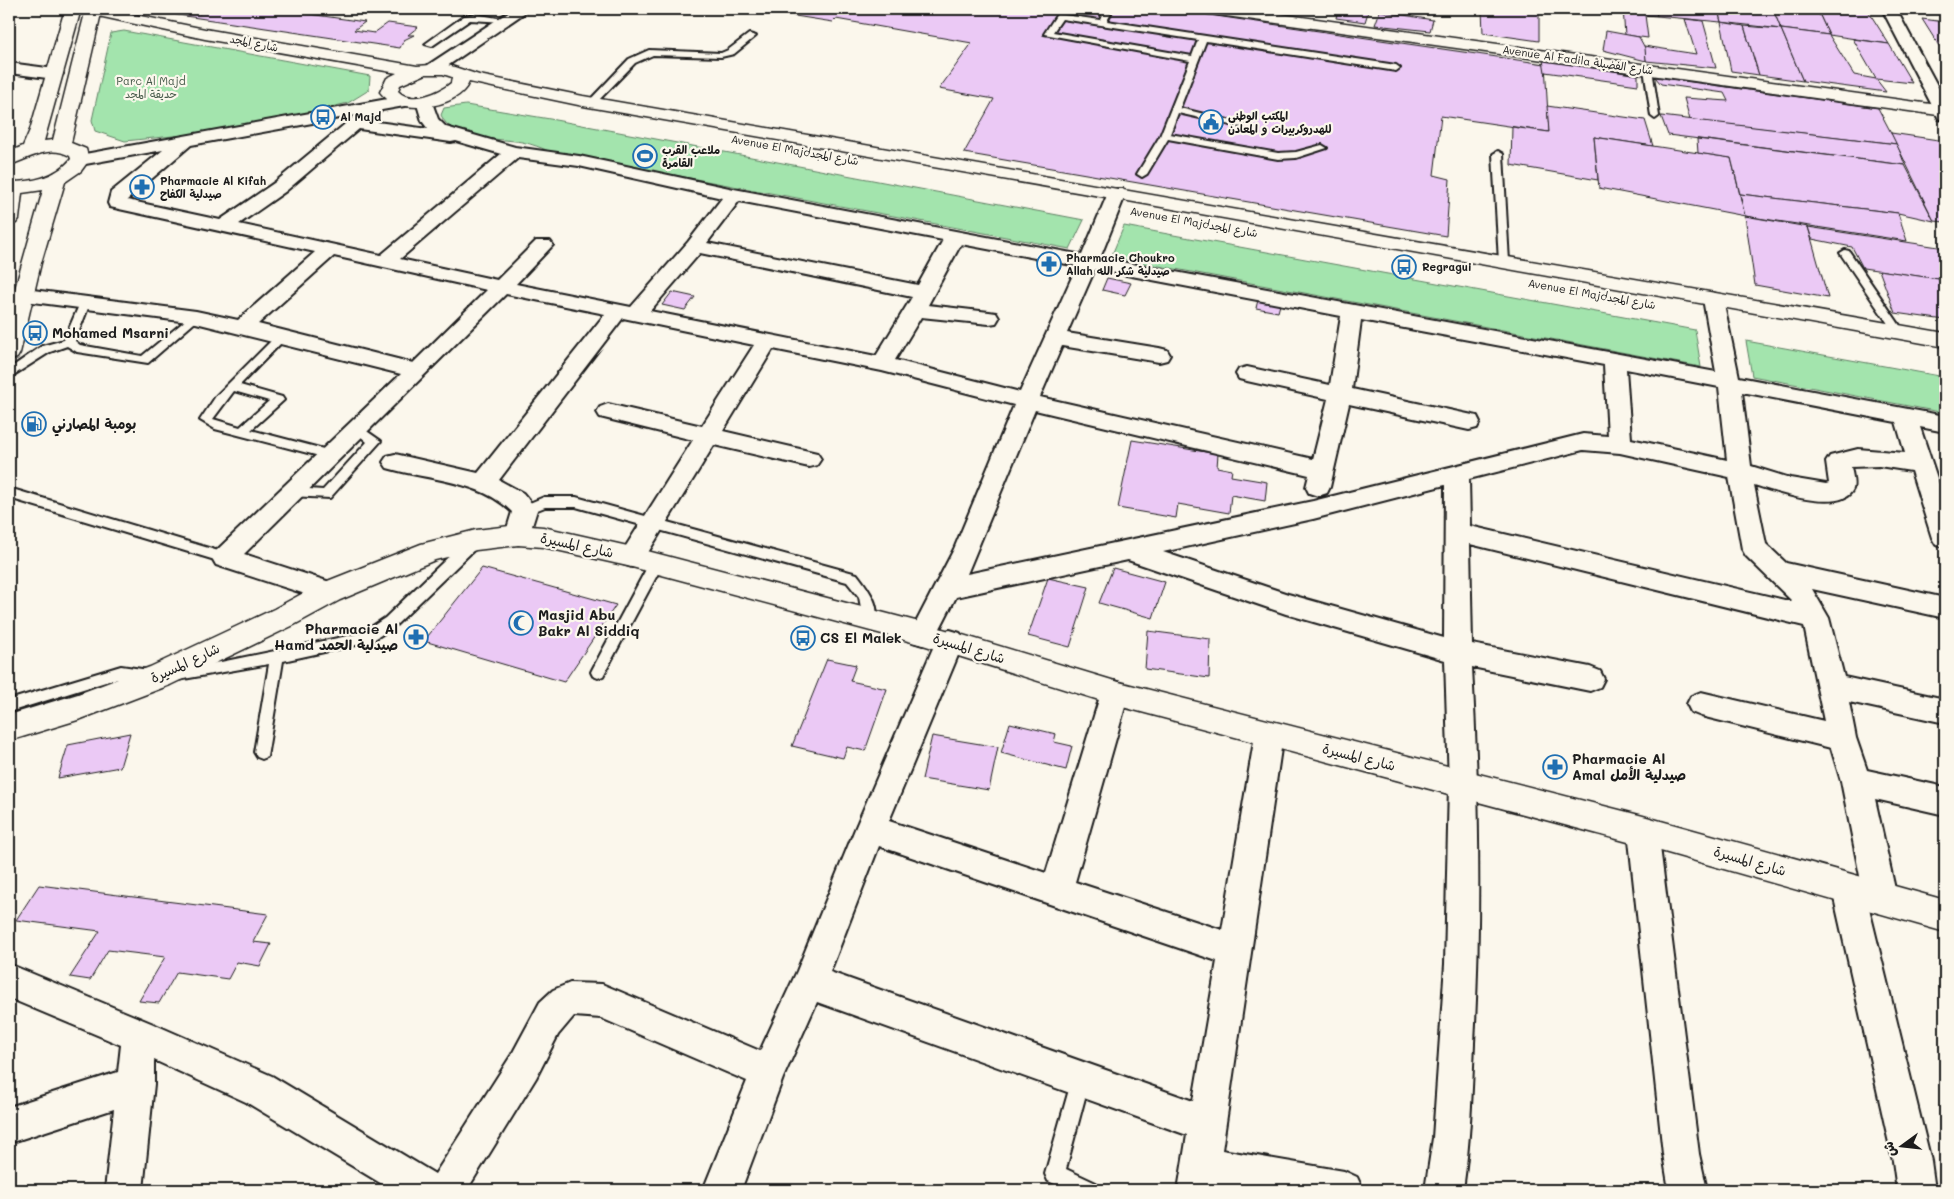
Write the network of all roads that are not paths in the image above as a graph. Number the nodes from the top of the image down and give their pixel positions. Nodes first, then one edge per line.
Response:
1 (73, 9) edge
2 (523, 9) edge
3 (1090, 9) edge
4 (1109, 9) edge
5 (1212, 9) edge
6 (1889, 9) edge
7 (94, 10) edge
8 (505, 20) junction
9 (1086, 20) junction
10 (1102, 23) junction
11 (752, 36) dead end
12 (1203, 38) junction
13 (429, 44) dead end
14 (1194, 59) junction
15 (9, 68) edge
16 (434, 68) junction
17 (1396, 68) dead end
18 (1648, 69) junction
19 (416, 71) junction
20 (55, 74) junction
21 (460, 76) junction
22 (433, 99) junction
23 (404, 101) junction
24 (592, 102) junction
25 (378, 106) junction
26 (1175, 110) junction
27 (1944, 112) edge
28 (1656, 116) dead end
29 (358, 124) junction
30 (1240, 124) dead end
31 (1166, 136) junction
32 (457, 137) junction
33 (185, 141) junction
34 (61, 146) junction
35 (1322, 148) dead end
36 (31, 150) junction
37 (514, 152) junction
38 (1498, 154) dead end
39 (9, 159) edge
40 (80, 160) junction
41 (1142, 174) dead end
42 (56, 179) junction
43 (11, 188) edge
44 (734, 195) junction
45 (1114, 200) junction
46 (9, 220) edge
47 (224, 226) junction
48 (955, 236) junction
49 (543, 245) dead end
50 (695, 246) junction
51 (329, 250) junction
52 (1845, 253) dead end
53 (386, 261) junction
54 (1088, 261) junction
55 (1504, 262) junction
56 (502, 288) junction
57 (25, 295) junction
58 (920, 302) junction
59 (85, 303) junction
60 (1714, 308) junction
61 (1352, 311) junction
62 (627, 312) junction
63 (196, 318) junction
64 (989, 318) dead end
65 (241, 328) junction
66 (281, 337) junction
67 (1055, 338) junction
68 (768, 340) junction
69 (1945, 340) edge
70 (1903, 341) junction
71 (69, 342) junction
72 (9, 353) edge
73 (1159, 355) dead end
74 (1945, 358) edge
75 (1615, 360) junction
76 (882, 364) junction
77 (418, 371) junction
78 (9, 374) edge
79 (1247, 374) dead end
80 (1729, 383) junction
81 (233, 387) junction
82 (1340, 394) junction
83 (1027, 401) junction
84 (608, 412) dead end
85 (1905, 416) junction
86 (1469, 422) dead end
87 (1945, 424) edge
88 (358, 428) junction
89 (243, 431) junction
90 (709, 436) junction
91 (1620, 445) junction
92 (331, 455) junction
93 (809, 459) dead end
94 (395, 462) dead end
95 (1921, 464) junction
96 (1322, 470) junction
97 (1740, 471) junction
98 (1457, 474) junction
99 (484, 483) junction
100 (9, 493) edge
101 (294, 493) junction
102 (1313, 510) junction
103 (521, 522) junction
104 (653, 525) junction
105 (1457, 532) junction
106 (1945, 538) edge
107 (476, 540) junction
108 (1128, 550) junction
109 (225, 558) junction
110 (644, 560) junction
111 (1780, 572) junction
112 (948, 589) junction
113 (330, 592) junction
114 (1945, 608) edge
115 (1816, 618) junction
116 (869, 620) junction
117 (936, 638) junction
118 (1458, 653) junction
119 (277, 656) junction
120 (598, 672) dead end
121 (160, 676) junction
122 (1590, 678) dead end
123 (1832, 686) junction
124 (1115, 692) junction
125 (1702, 704) dead end
126 (9, 706) edge
127 (1945, 711) edge
128 (9, 728) edge
129 (1269, 735) junction
130 (1842, 738) junction
131 (262, 752) dead end
132 (1856, 781) junction
133 (1464, 783) junction
134 (1945, 801) edge
135 (870, 829) junction
136 (1642, 831) junction
137 (1848, 889) junction
138 (1056, 891) junction
139 (1881, 898) junction
140 (1945, 916) edge
141 (1235, 951) junction
142 (9, 981) edge
143 (809, 982) junction
144 (139, 1035) junction
145 (768, 1072) junction
146 (1081, 1079) junction
147 (136, 1084) junction
148 (1208, 1124) junction
149 (9, 1125) edge
150 (1199, 1178) edge
151 (124, 1190) edge
152 (428, 1190) edge
153 (447, 1190) edge
154 (722, 1190) edge
155 (1090, 1190) edge
156 (1344, 1190) edge
157 (1444, 1190) edge
158 (1688, 1190) edge
159 (1916, 1190) edge

1 - 20 main road
2 - 8 street
3 - 9 lane
4 - 10 lane
5 - 18 main road, Avenue Al Fadila شارع الفضيلة
6 - 27 street
7 - 19 main road, شارع المجد
7 - 34 main road
8 - 13 lane
8 - 16 street
9 - 10 lane
9 - 14 lane
10 - 12 lane
11 - 24 lane
12 - 14 lane
12 - 17 lane
14 - 26 lane
15 - 20 street
16 - 19 main road, شارع المجد
16 - 21 main road, شارع المجد
18 - 27 main road, Avenue Al Fadila شارع الفضيلة
18 - 28 lane
19 - 23 main road, شارع المجد
20 - 36 main road
21 - 22 main road
21 - 24 main road, Avenue El Majdشارع المجد
22 - 23 main road
22 - 32 street
22 - 45 main road, Avenue El Majdشارع المجد
23 - 25 street
24 - 45 main road, Avenue El Majdشارع المجد
25 - 29 street
25 - 33 street
26 - 30 lane
26 - 31 lane
29 - 32 street
29 - 47 street
31 - 35 lane
31 - 41 lane
32 - 37 street
33 - 40 street
33 - 47 street
34 - 36 main road
34 - 40 main road
36 - 39 main road
37 - 44 street
37 - 53 street
38 - 55 lane
40 - 42 main road
42 - 43 main road
42 - 57 main road
43 - 46 main road
44 - 48 street
44 - 50 street
45 - 54 street
45 - 55 main road, Avenue El Majdشارع المجد
45 - 60 main road, Avenue El Majdشارع المجد
47 - 51 street
48 - 54 street
48 - 58 street
49 - 56 street
50 - 58 street
50 - 62 street
51 - 53 street
51 - 65 street
52 - 70 lane
53 - 56 street
54 - 61 street
54 - 67 street
55 - 60 main road, Avenue El Majdشارع المجد
56 - 62 street
56 - 77 street
57 - 59 street
57 - 72 main road
58 - 64 street
58 - 76 street
59 - 63 street
59 - 71 lane
60 - 70 main road, Avenue El Majdشارع المجد
60 - 80 street
61 - 75 street
61 - 82 street
62 - 68 street
62 - 99 street
63 - 65 street
63 - 71 lane
65 - 66 street
66 - 77 street
66 - 81 lane
67 - 73 street
67 - 83 street
68 - 76 street
68 - 90 street
69 - 70 main road, Avenue El Majdشارع المجد
70 - 74 main road, Avenue El Majdشارع المجد
71 - 78 lane
75 - 80 street
75 - 91 street
76 - 83 street
77 - 88 street
79 - 82 street
80 - 85 street
80 - 97 street
81 - 89 lane
81 - 89 lane
82 - 86 street
82 - 96 street
83 - 96 street
83 - 112 street
84 - 90 street
85 - 87 street
85 - 95 street
88 - 92 street
88 - 101 lane
89 - 92 lane
90 - 93 street
90 - 104 street
91 - 97 street
91 - 98 street
92 - 101 street
94 - 99 street
95 - 97 street
95 - 106 street
96 - 102 street
97 - 111 street
98 - 102 street
98 - 105 street
99 - 103 street
100 - 109 lane
101 - 109 street
102 - 108 street
103 - 104 lane
103 - 107 main road, شارع المسيرة
103 - 110 main road, شارع المسيرة
104 - 110 street
104 - 116 lane
105 - 115 street
105 - 118 street
107 - 113 main road, شارع المسيرة
107 - 119 lane
108 - 112 street
108 - 118 street
109 - 113 street
110 - 116 main road, شارع المسيرة
110 - 120 lane
111 - 114 street
111 - 115 street
112 - 117 street
113 - 121 main road, شارع المسيرة
115 - 123 street
116 - 117 main road, شارع المسيرة
117 - 124 main road, شارع المسيرة
117 - 135 street
118 - 122 street
118 - 133 street
119 - 121 lane
119 - 131 lane
121 - 126 lane
121 - 128 main road, شارع المسيرة
123 - 127 street
123 - 130 street
124 - 129 main road, شارع المسيرة
124 - 138 street
125 - 130 street
129 - 133 main road, شارع المسيرة
129 - 141 street
130 - 132 street
132 - 134 street
132 - 139 street
133 - 136 main road, شارع المسيرة
133 - 157 street
135 - 138 street
135 - 143 street
136 - 137 main road, شارع المسيرة
136 - 158 street
137 - 139 main road, شارع المسيرة
137 - 159 street
138 - 141 street
139 - 140 main road, شارع المسيرة
141 - 148 street
142 - 144 street
143 - 145 street
143 - 146 street
144 - 147 street
144 - 152 street
145 - 153 street
145 - 154 street
146 - 148 street
146 - 155 lane
147 - 149 street
147 - 151 street
148 - 150 street
150 - 156 street

